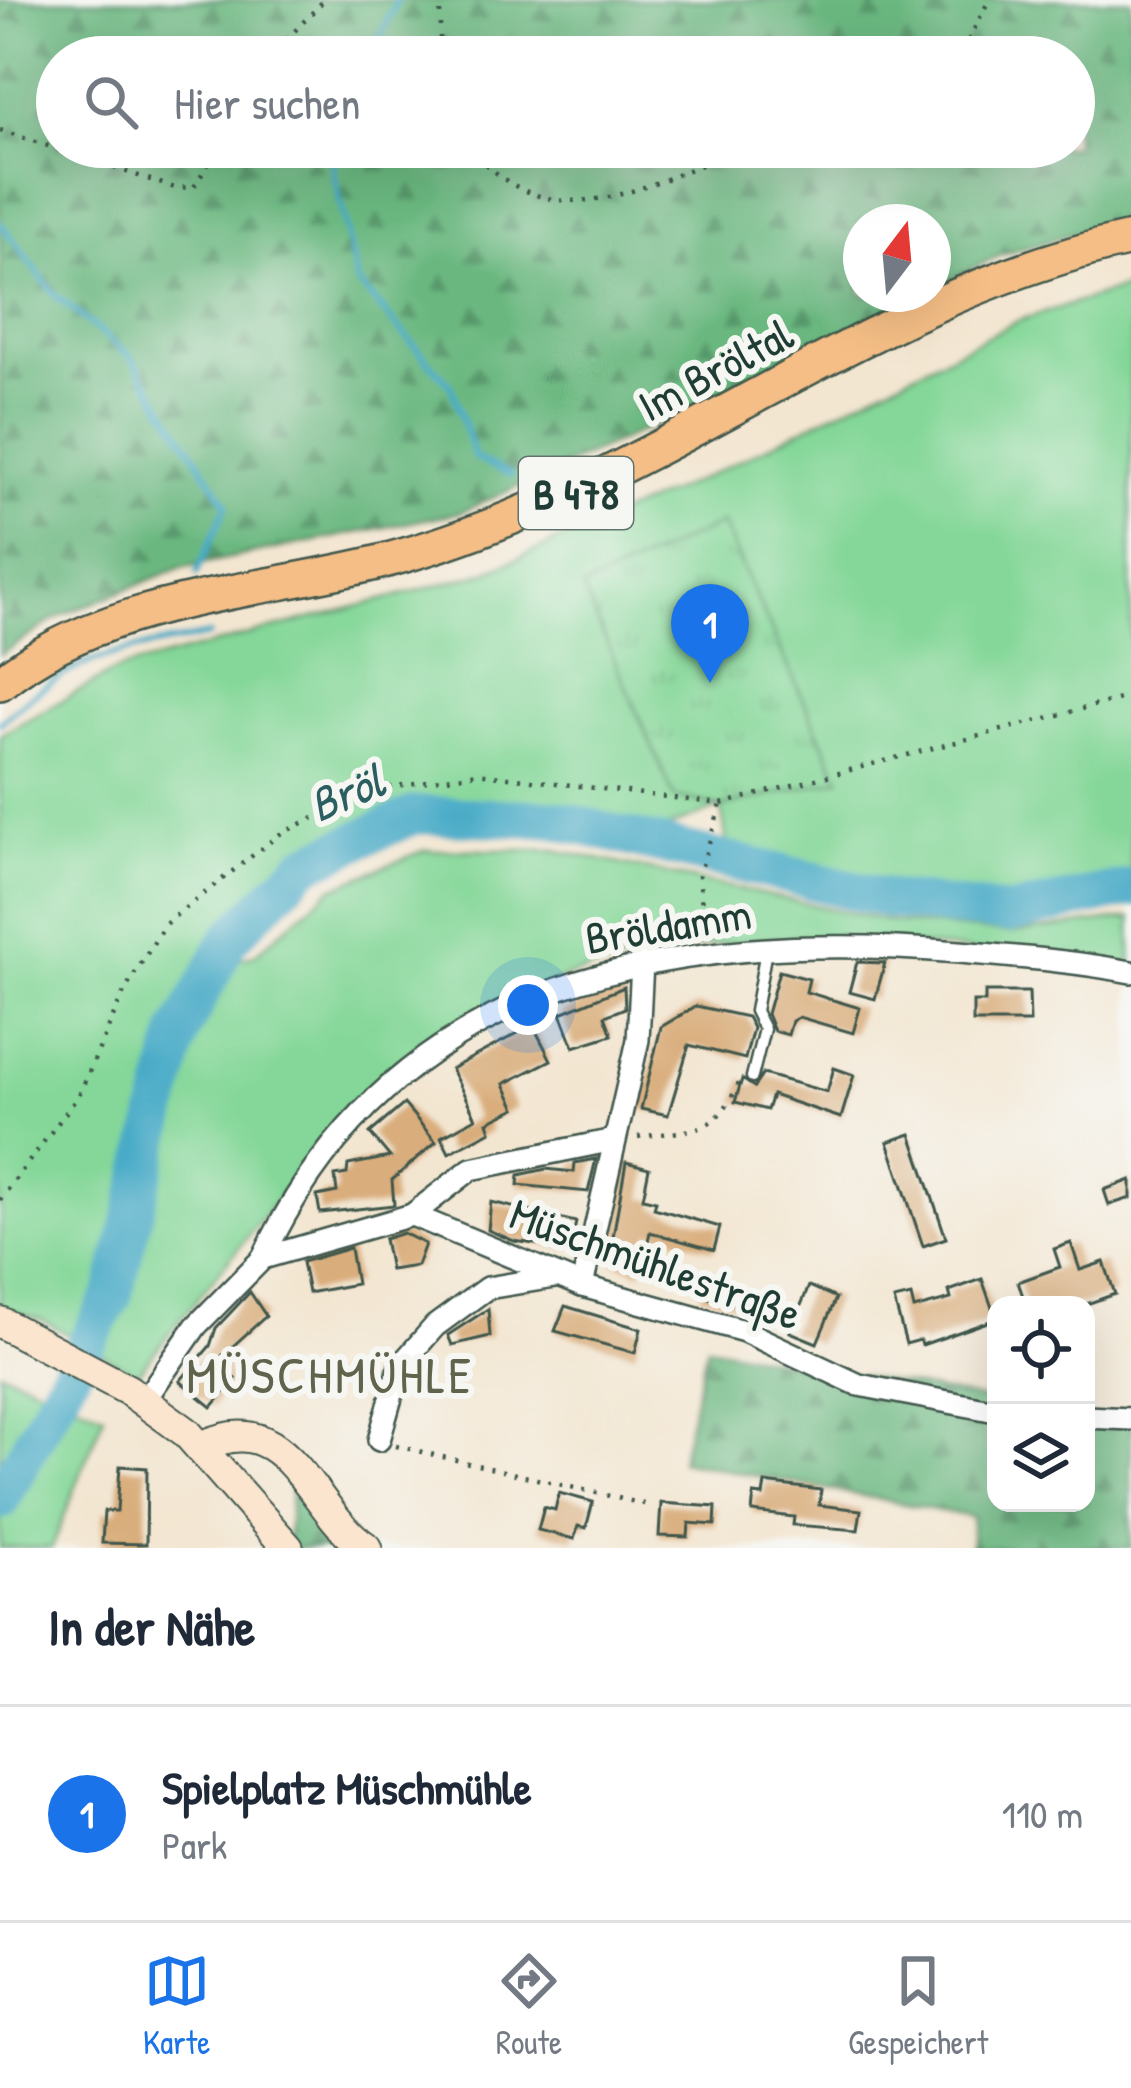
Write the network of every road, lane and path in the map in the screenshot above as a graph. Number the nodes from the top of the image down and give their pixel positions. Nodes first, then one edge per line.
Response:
1 (324, 0) edge
2 (440, 0) edge
3 (989, 0) edge
4 (290, 36) edge
5 (440, 36) edge
6 (970, 36) edge
7 (0, 130) edge
8 (36, 142) edge
9 (115, 168) edge
10 (206, 168) edge
11 (487, 168) edge
12 (698, 168) edge
13 (1131, 239) edge
14 (0, 683) edge
15 (1131, 696) edge
16 (721, 804) junction
17 (766, 946) junction
18 (650, 961) junction
19 (1131, 972) edge
20 (752, 1077) dead end
21 (738, 1084) dead end
22 (615, 1138) junction
23 (0, 1200) edge
24 (412, 1215) junction
25 (263, 1258) junction
26 (556, 1276) junction
27 (582, 1286) junction
28 (0, 1322) edge
29 (136, 1396) junction
30 (987, 1409) edge
31 (1095, 1417) edge
32 (1131, 1419) edge
33 (379, 1440) joint
34 (204, 1446) junction
35 (648, 1505) dead end
36 (288, 1548) edge
37 (367, 1548) edge

1 - 4 path
2 - 5 path
3 - 6 path
7 - 8 path
9 - 10 path
11 - 12 path
13 - 14 main road, Im Bröltal / B 478
15 - 16 path
16 - 18 path
16 - 23 path
17 - 18 street, Bröldamm
17 - 19 street, Bröldamm
17 - 20 lane
18 - 22 street
18 - 25 street, Bröldamm
21 - 22 path
22 - 24 street
22 - 27 street
24 - 25 street
24 - 26 street, Müschmühlestraße
25 - 29 street
26 - 27 street, Müschmühlestraße
26 - 33 street
27 - 30 street, Müschmühlestraße
28 - 29 street
29 - 34 street
31 - 32 street
33 - 35 path
34 - 36 street
34 - 37 street

